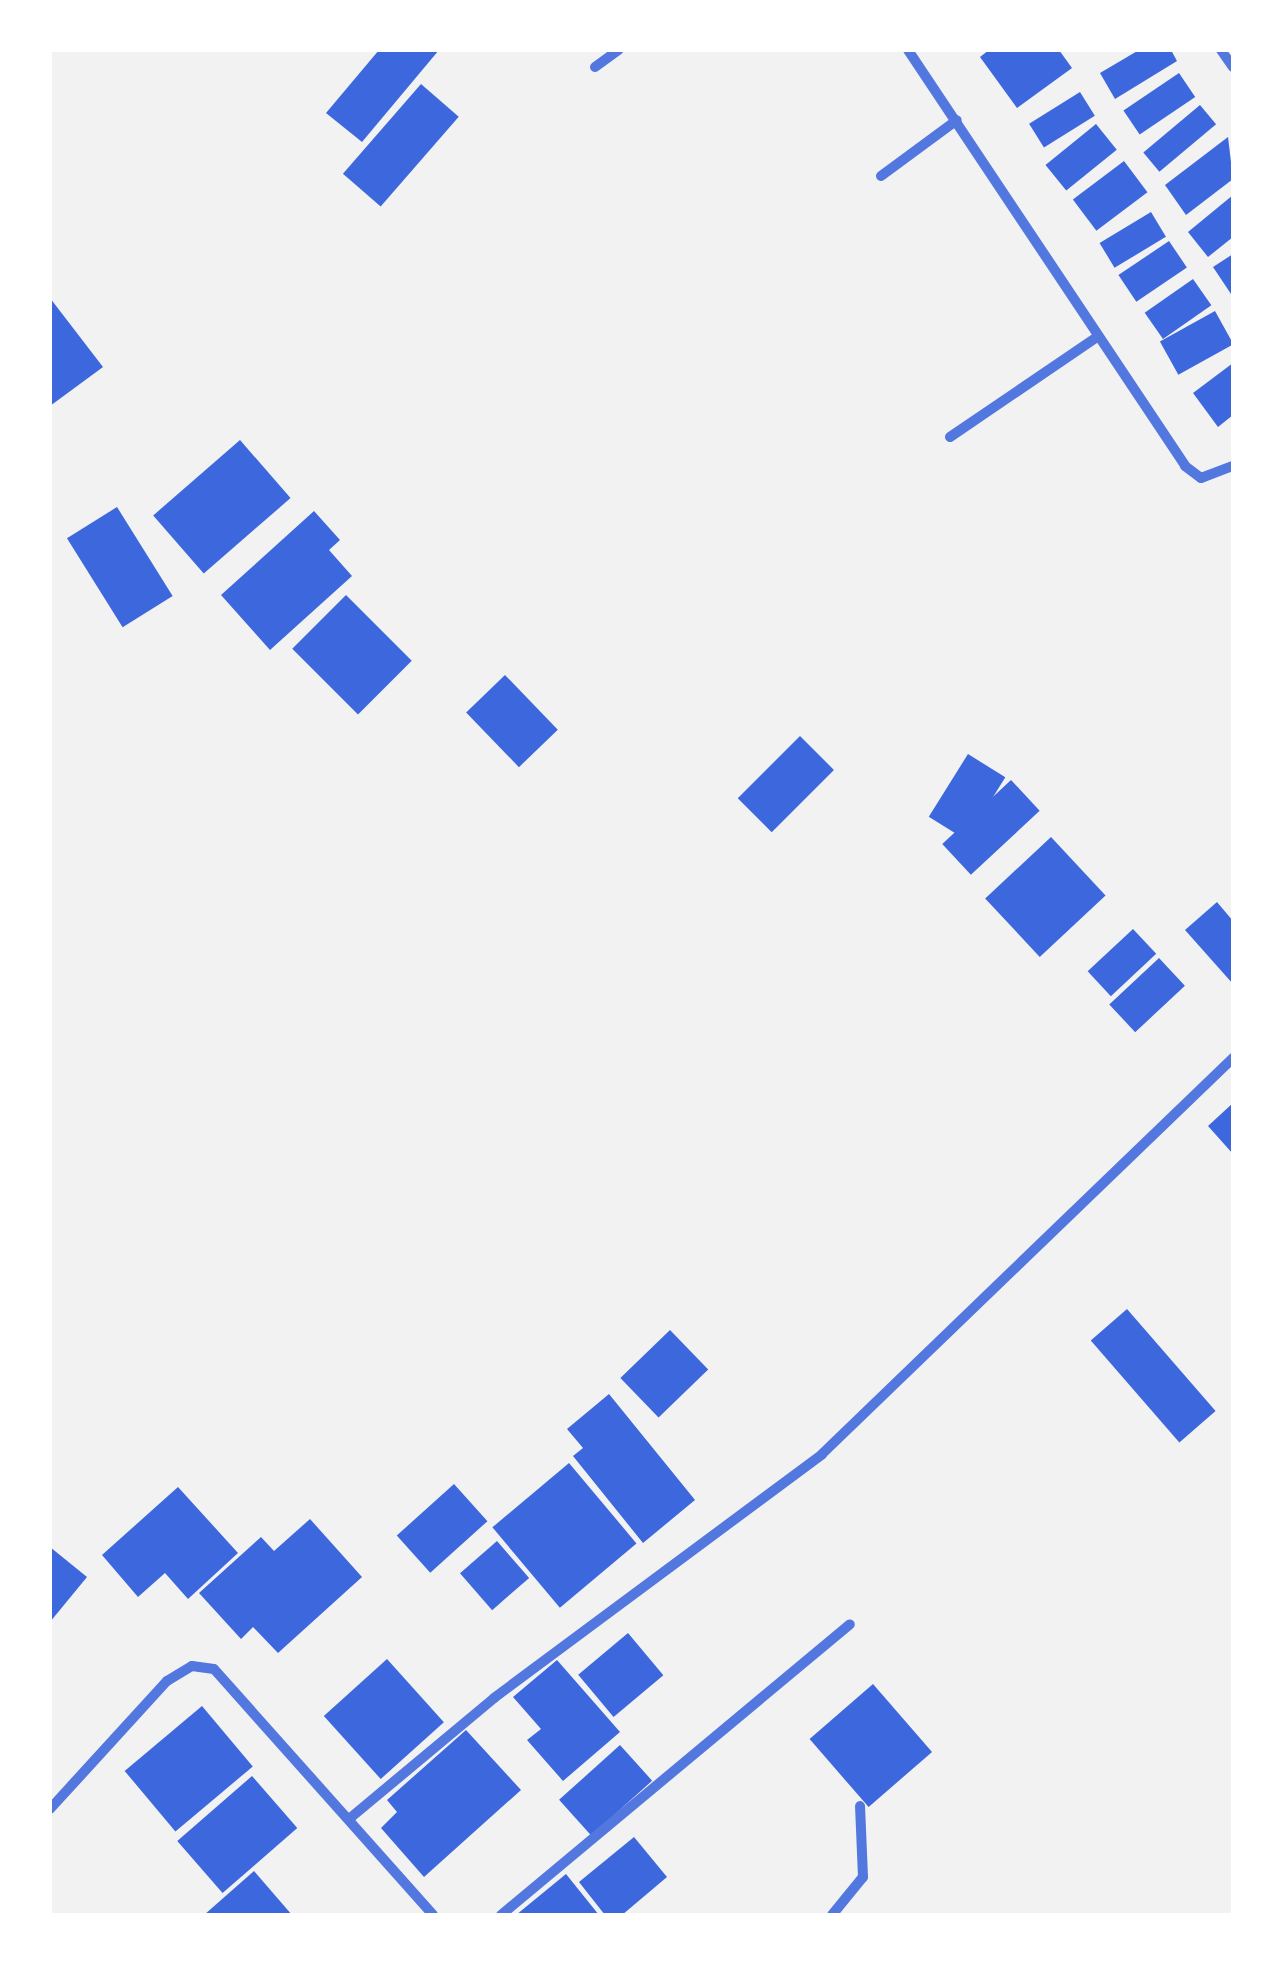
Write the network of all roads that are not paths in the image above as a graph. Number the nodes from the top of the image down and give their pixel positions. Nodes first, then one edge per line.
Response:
1 (618, 50) edge
2 (908, 50) edge
3 (1221, 50) edge
4 (595, 67) dead end
5 (1233, 68) edge
6 (957, 120) junction
7 (882, 176) dead end
8 (1097, 338) junction
9 (950, 437) dead end
10 (1233, 466) edge
11 (1233, 1058) edge
12 (850, 1624) dead end
13 (860, 1806) dead end
14 (50, 1809) edge
15 (349, 1819) junction
16 (433, 1915) edge
17 (502, 1915) edge
18 (832, 1915) edge

1 - 4 street
2 - 6 street
3 - 5 street
6 - 7 street
6 - 8 street
8 - 9 street
8 - 10 street
11 - 15 street
12 - 17 street
13 - 18 street
14 - 15 street
15 - 16 street

